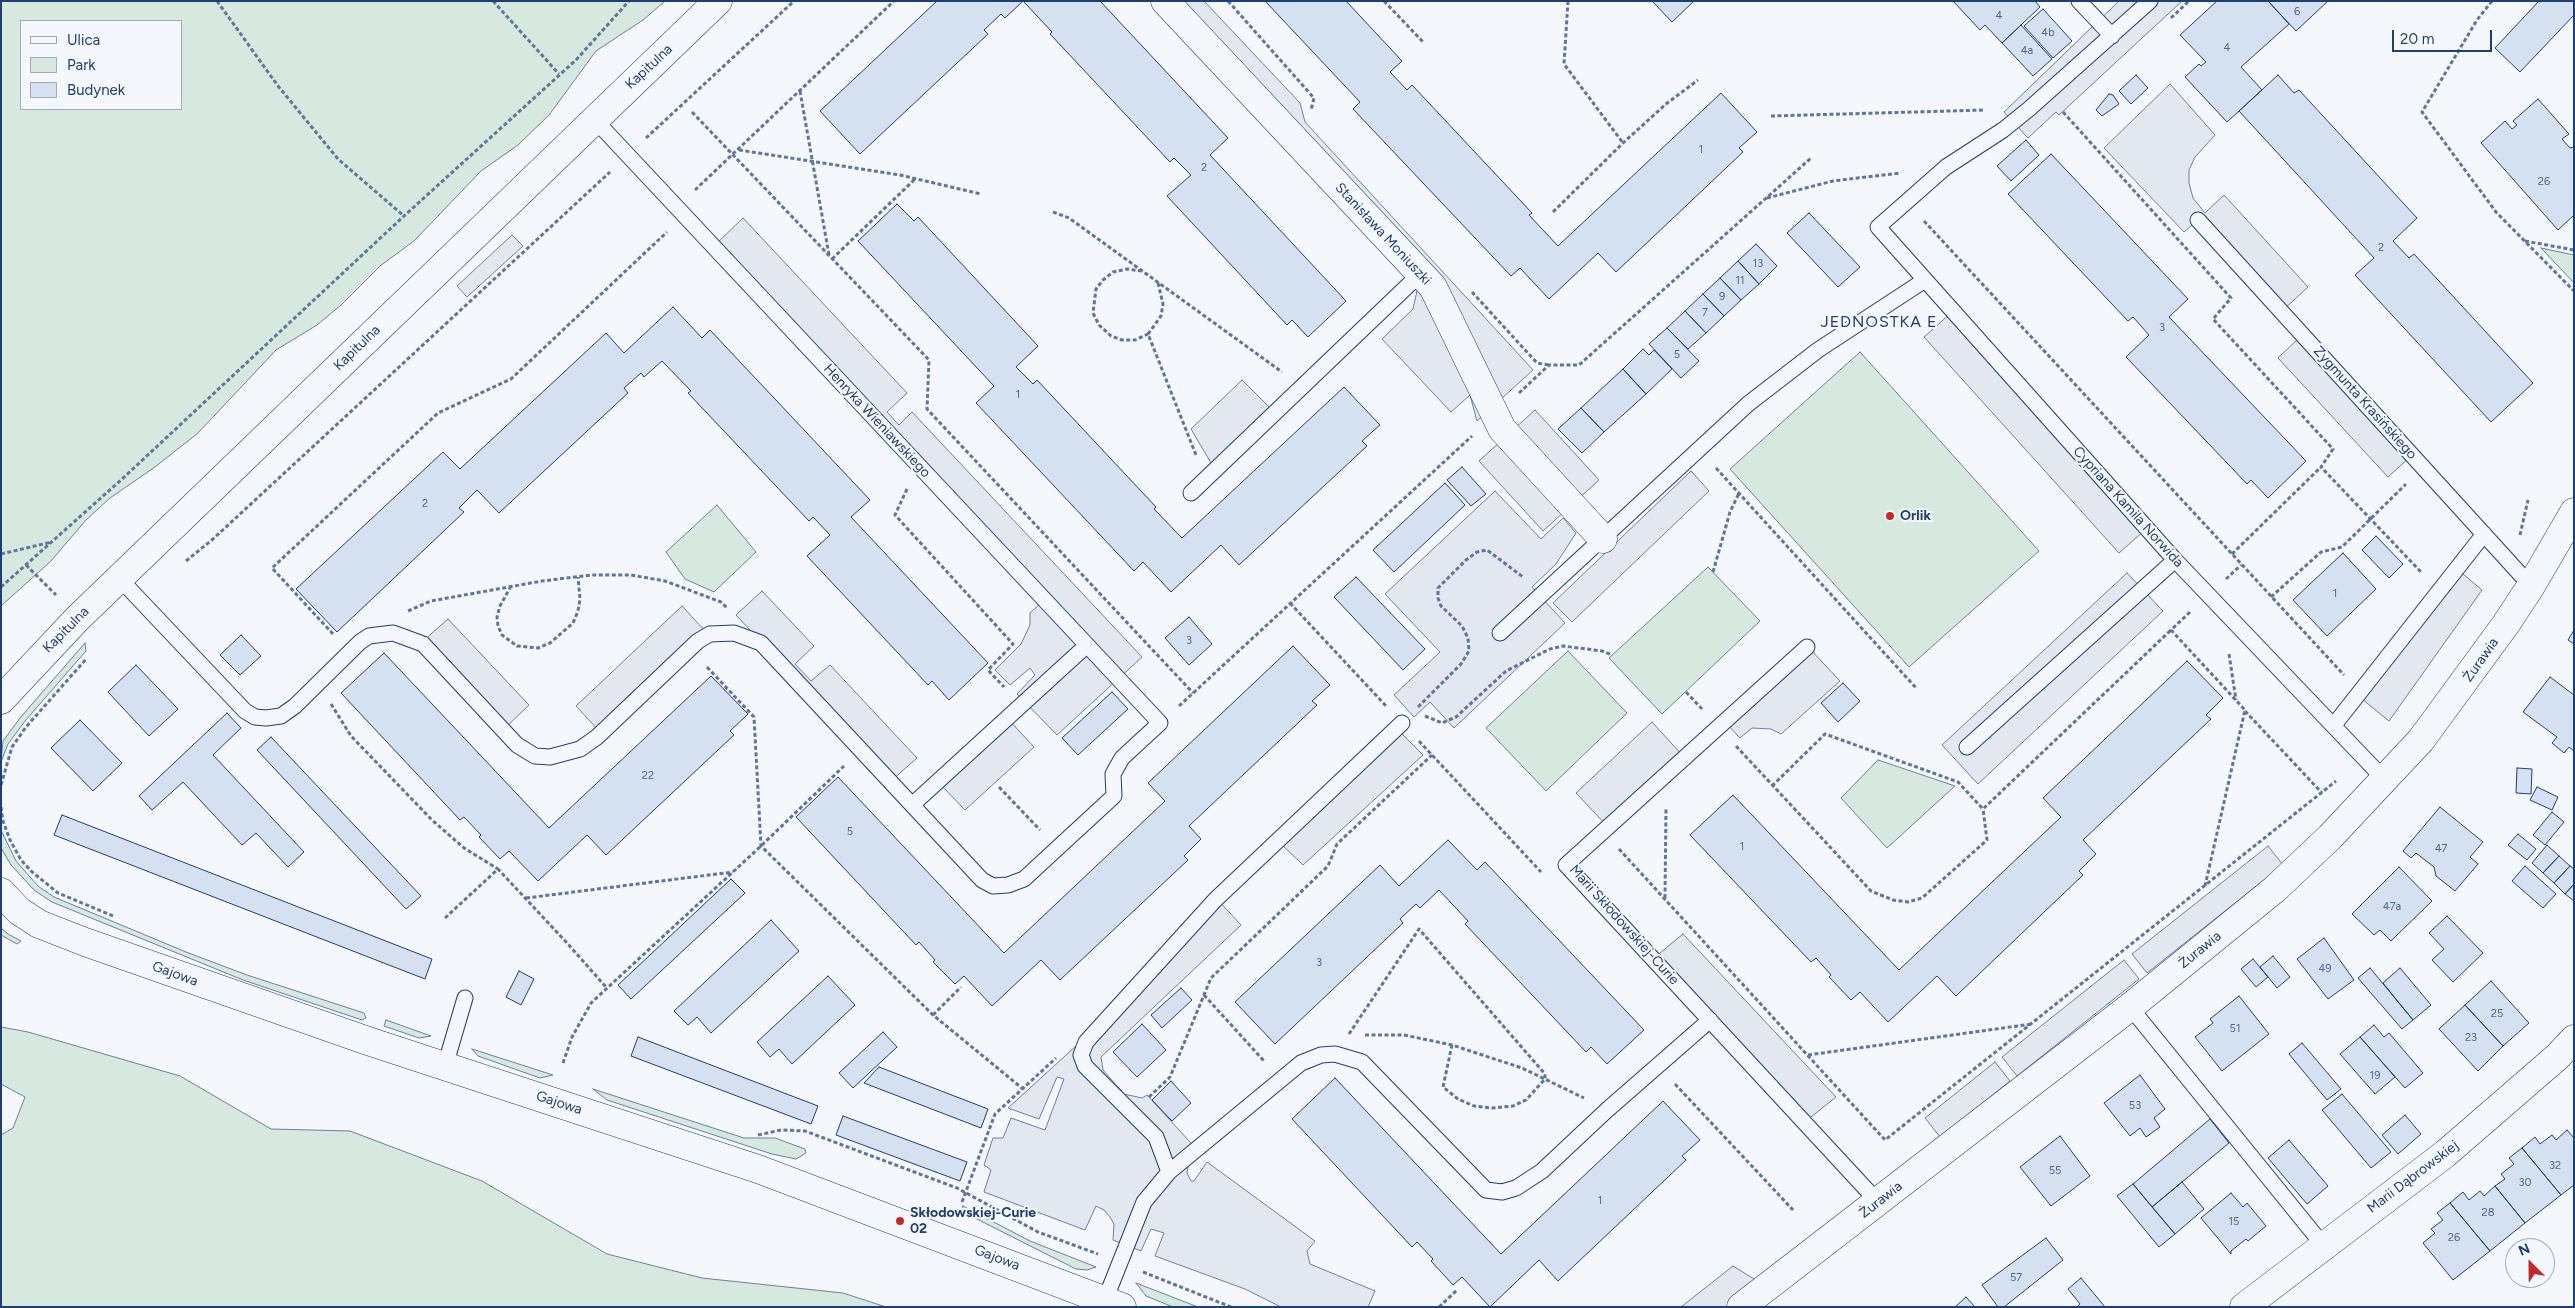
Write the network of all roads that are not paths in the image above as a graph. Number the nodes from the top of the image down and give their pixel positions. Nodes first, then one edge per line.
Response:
1 (718, 1) edge
2 (1165, 1) edge
3 (2079, 1) edge
4 (2150, 1) edge
5 (2112, 36) junction
6 (594, 119) junction
7 (2198, 220) dead end
8 (1420, 274) junction
9 (1925, 280) junction
10 (1191, 493) dead end
11 (2574, 512) edge
12 (2484, 534) junction
13 (1603, 539) junction
14 (2175, 560) junction
15 (119, 578) junction
16 (2531, 586) junction
17 (1500, 633) dead end
18 (1086, 646) junction
19 (1807, 647) dead end
20 (1, 700) edge
21 (1402, 723) road end
22 (2334, 725) junction
23 (1967, 747) dead end
24 (2385, 780) junction
25 (912, 805) junction
26 (1, 892) edge
27 (465, 998) dead end
28 (2130, 1007) junction
29 (1710, 1020) junction
30 (2574, 1039) edge
31 (445, 1066) junction
32 (1169, 1172) junction
33 (1878, 1202) junction
34 (2323, 1245) junction
35 (1114, 1303) edge
36 (1741, 1307) edge
37 (2244, 1307) edge

1 - 6 street, Kapitulna
2 - 8 street, Stanisława Moniuszki
3 - 5 lane
4 - 5 lane
5 - 9 lane, Cypriana Kamila Norwida
6 - 15 street, Kapitulna
6 - 18 lane, Henryka Wieniawskiego
7 - 12 lane, Zygmunta Krasińskiego
8 - 10 lane
8 - 13 street, Stanisława Moniuszki
9 - 13 lane
9 - 14 lane, Cypriana Kamila Norwida
11 - 16 street, Żurawia
12 - 16 lane, Zygmunta Krasińskiego
12 - 22 lane
13 - 17 lane
14 - 22 lane, Cypriana Kamila Norwida
14 - 23 lane
15 - 20 street, Kapitulna
15 - 25 lane
16 - 24 street, Żurawia
18 - 25 lane
18 - 25 lane, Henryka Wieniawskiego
19 - 29 lane, Marii Skłodowskiej-Curie
21 - 32 lane
22 - 24 lane, Cypriana Kamila Norwida
24 - 28 street, Żurawia
26 - 31 street, Gajowa
27 - 31 lane
28 - 33 street, Żurawia
28 - 34 lane
29 - 32 lane
29 - 33 lane, Marii Skłodowskiej-Curie
30 - 34 street, Marii Dąbrowskiej
31 - 35 street, Gajowa
32 - 35 lane
33 - 36 street, Żurawia
34 - 37 street, Marii Dąbrowskiej

